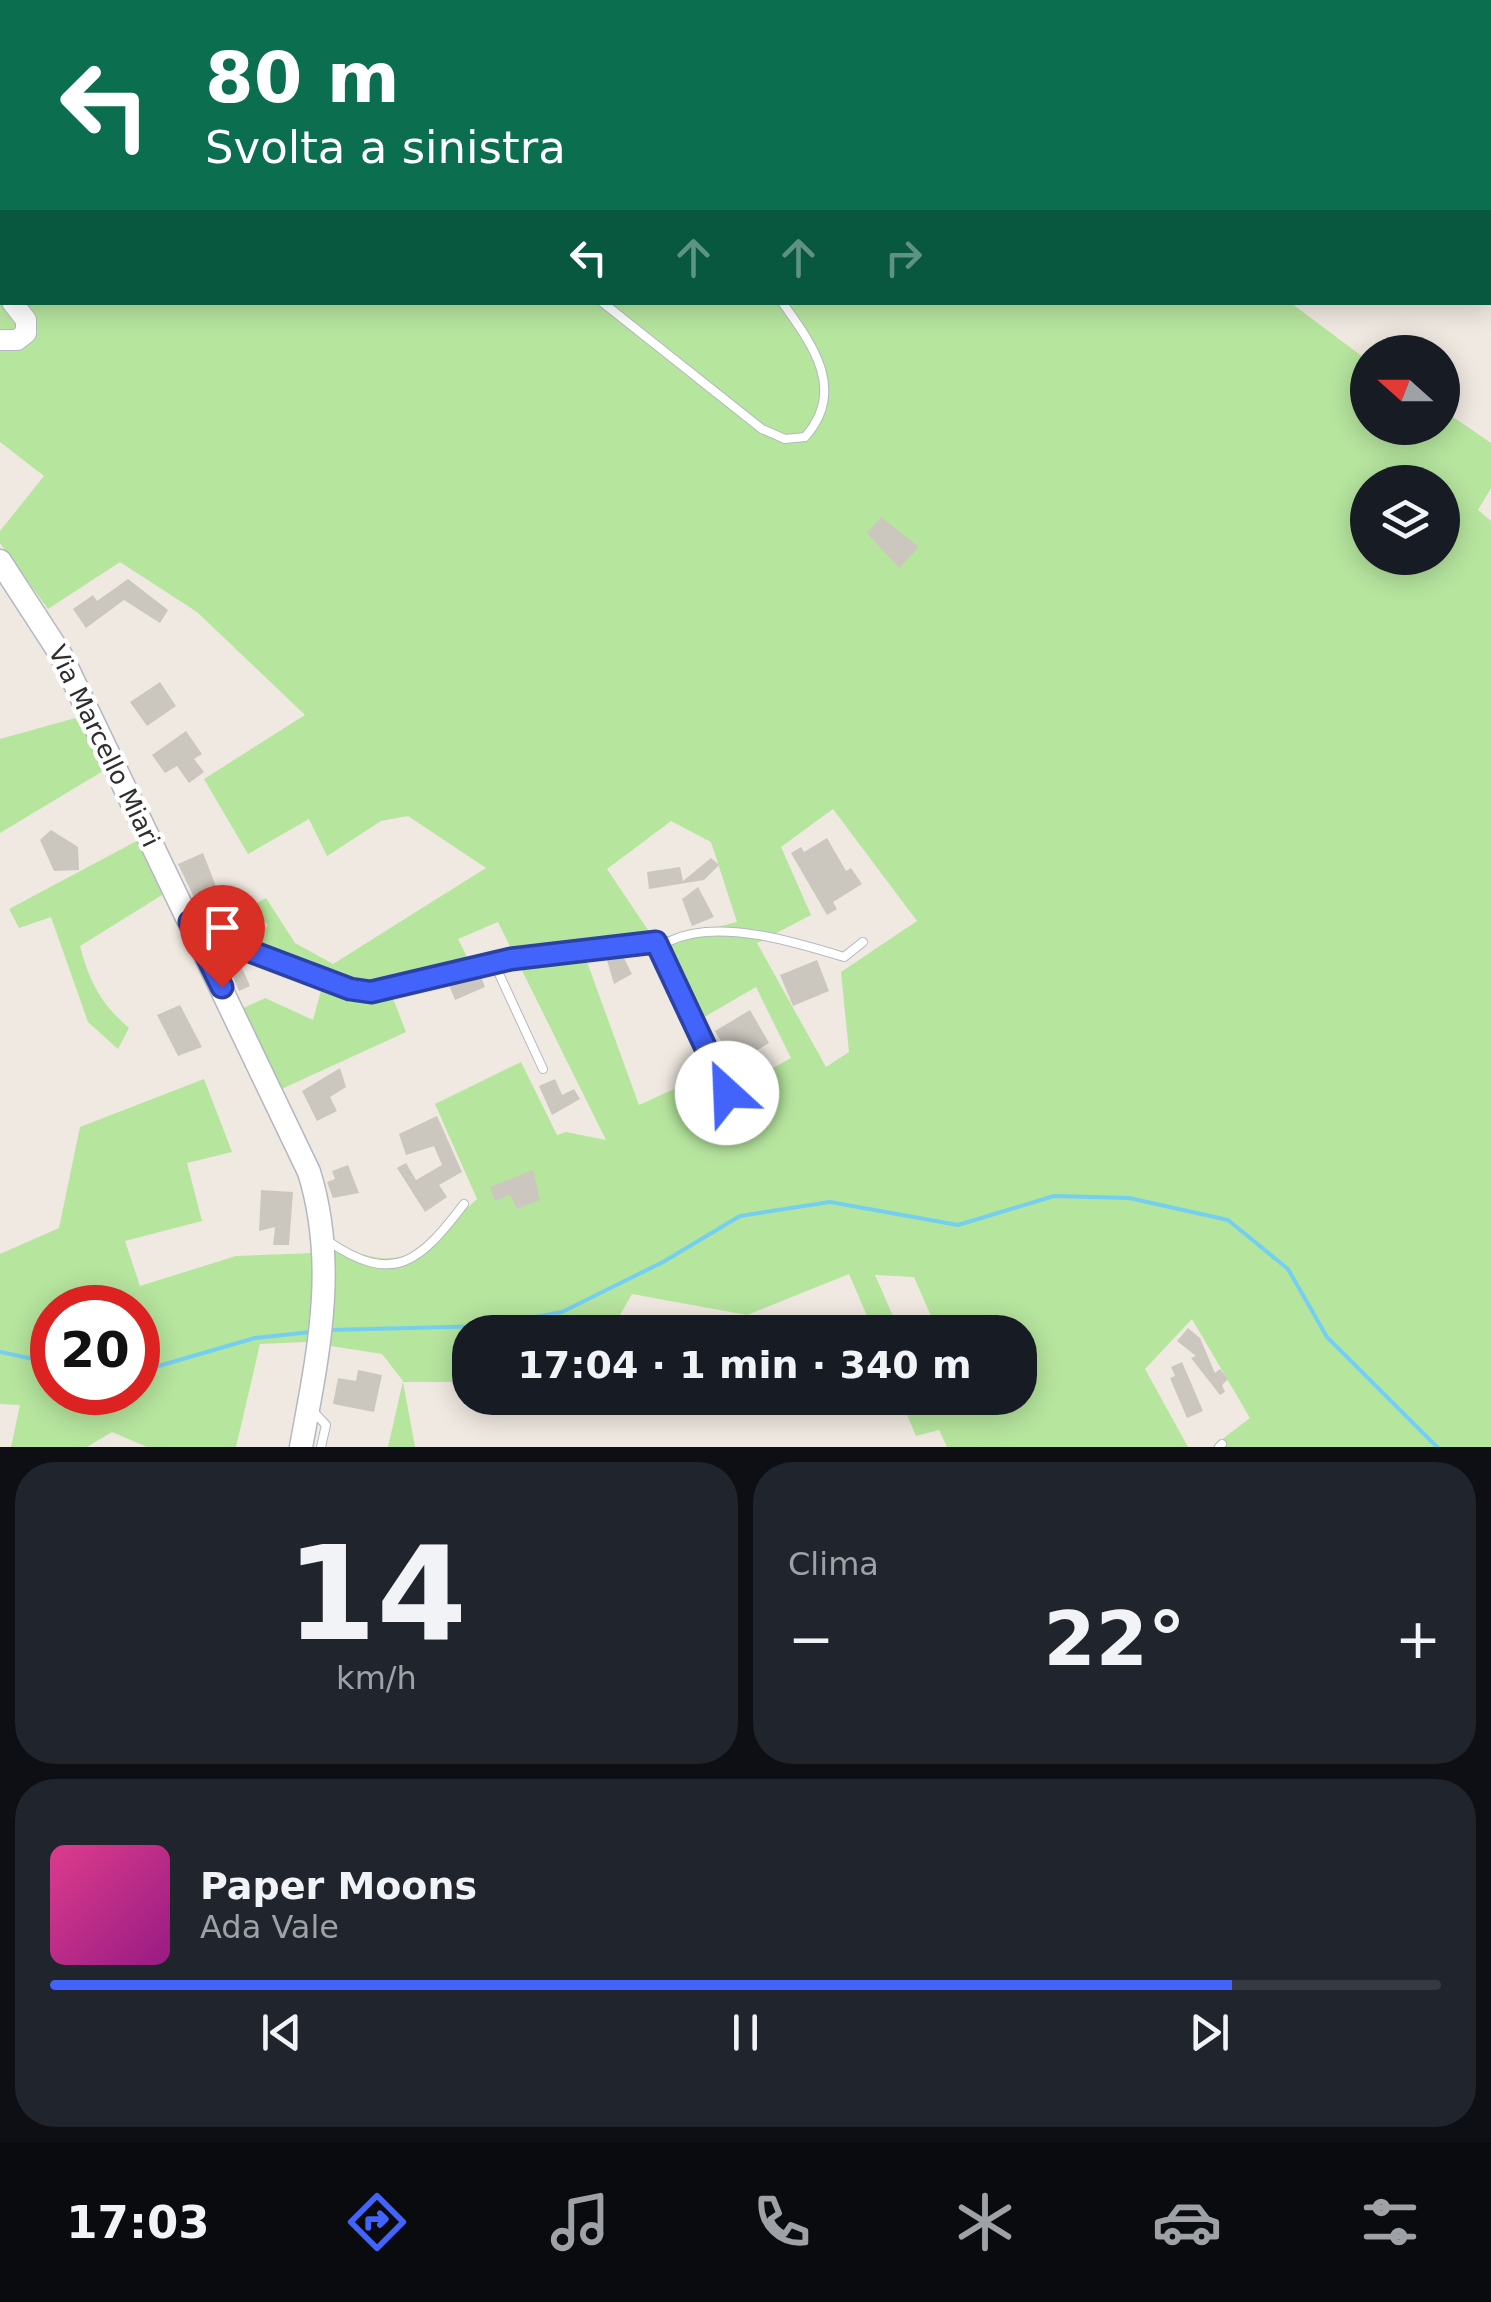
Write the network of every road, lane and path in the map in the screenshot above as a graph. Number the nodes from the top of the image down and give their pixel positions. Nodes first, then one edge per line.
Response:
1 (14, 305) edge
2 (606, 305) edge
3 (784, 305) edge
4 (0, 340) edge
5 (0, 561) edge
6 (190, 922) junction
7 (656, 942) junction
8 (863, 942) dead end
9 (494, 963) junction
10 (543, 1070) dead end
11 (727, 1093) dead end
12 (464, 1204) dead end
13 (324, 1239) junction
14 (308, 1408) junction
15 (300, 1447) edge
16 (322, 1447) edge

1 - 4 street
2 - 3 lane
5 - 6 main road, Via Marcello Miari
6 - 9 lane
6 - 13 main road, Via Marcello Miari
7 - 8 lane
7 - 9 lane
7 - 11 lane
9 - 10 lane
12 - 13 lane
13 - 14 main road, Via Marcello Miari
14 - 15 main road, Via Marcello Miari
14 - 16 lane

